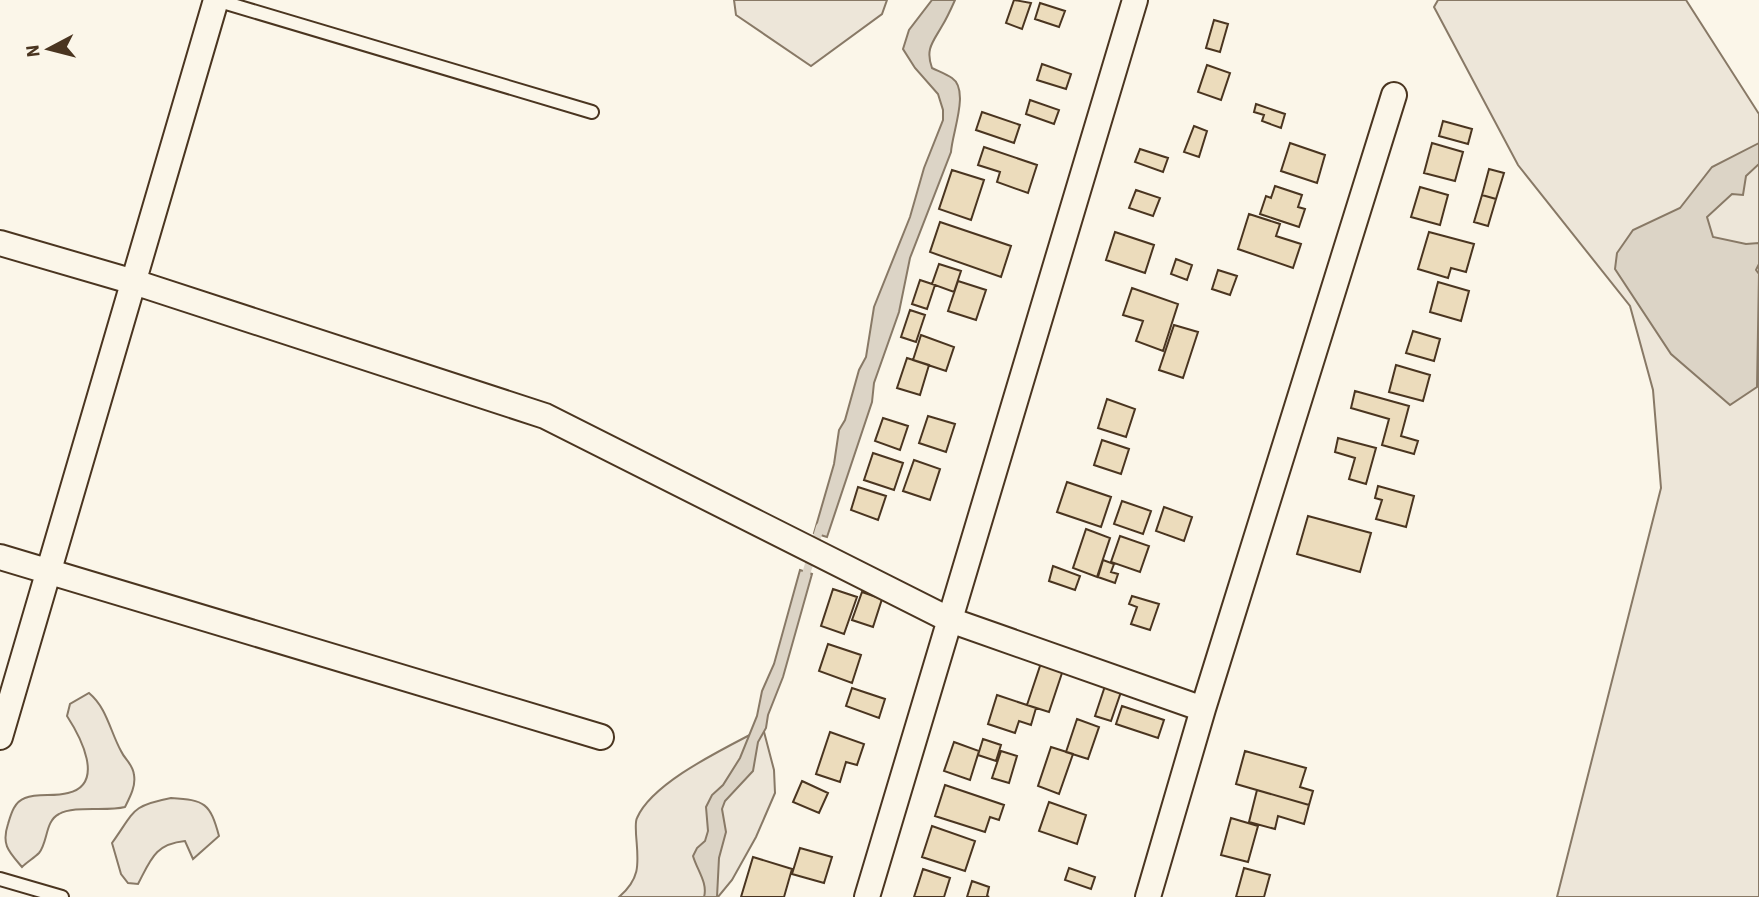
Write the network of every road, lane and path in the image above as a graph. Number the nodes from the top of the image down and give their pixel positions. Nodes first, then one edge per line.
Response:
1 (216, 0) edge
2 (1135, 0) edge
3 (1394, 95) dead end
4 (592, 112) dead end
5 (0, 243) edge
6 (134, 282) junction
7 (0, 557) edge
8 (49, 571) junction
9 (950, 621) junction
10 (1203, 709) junction
11 (0, 737) edge
12 (601, 737) dead end
13 (0, 880) edge
14 (62, 897) edge
15 (867, 897) edge
16 (1148, 897) edge

1 - 4 lane
1 - 6 street
2 - 9 street
3 - 10 street
5 - 6 street
6 - 8 street
6 - 9 street
7 - 8 street
8 - 11 street
8 - 12 street
9 - 10 street
9 - 15 street
10 - 16 street
13 - 14 lane

